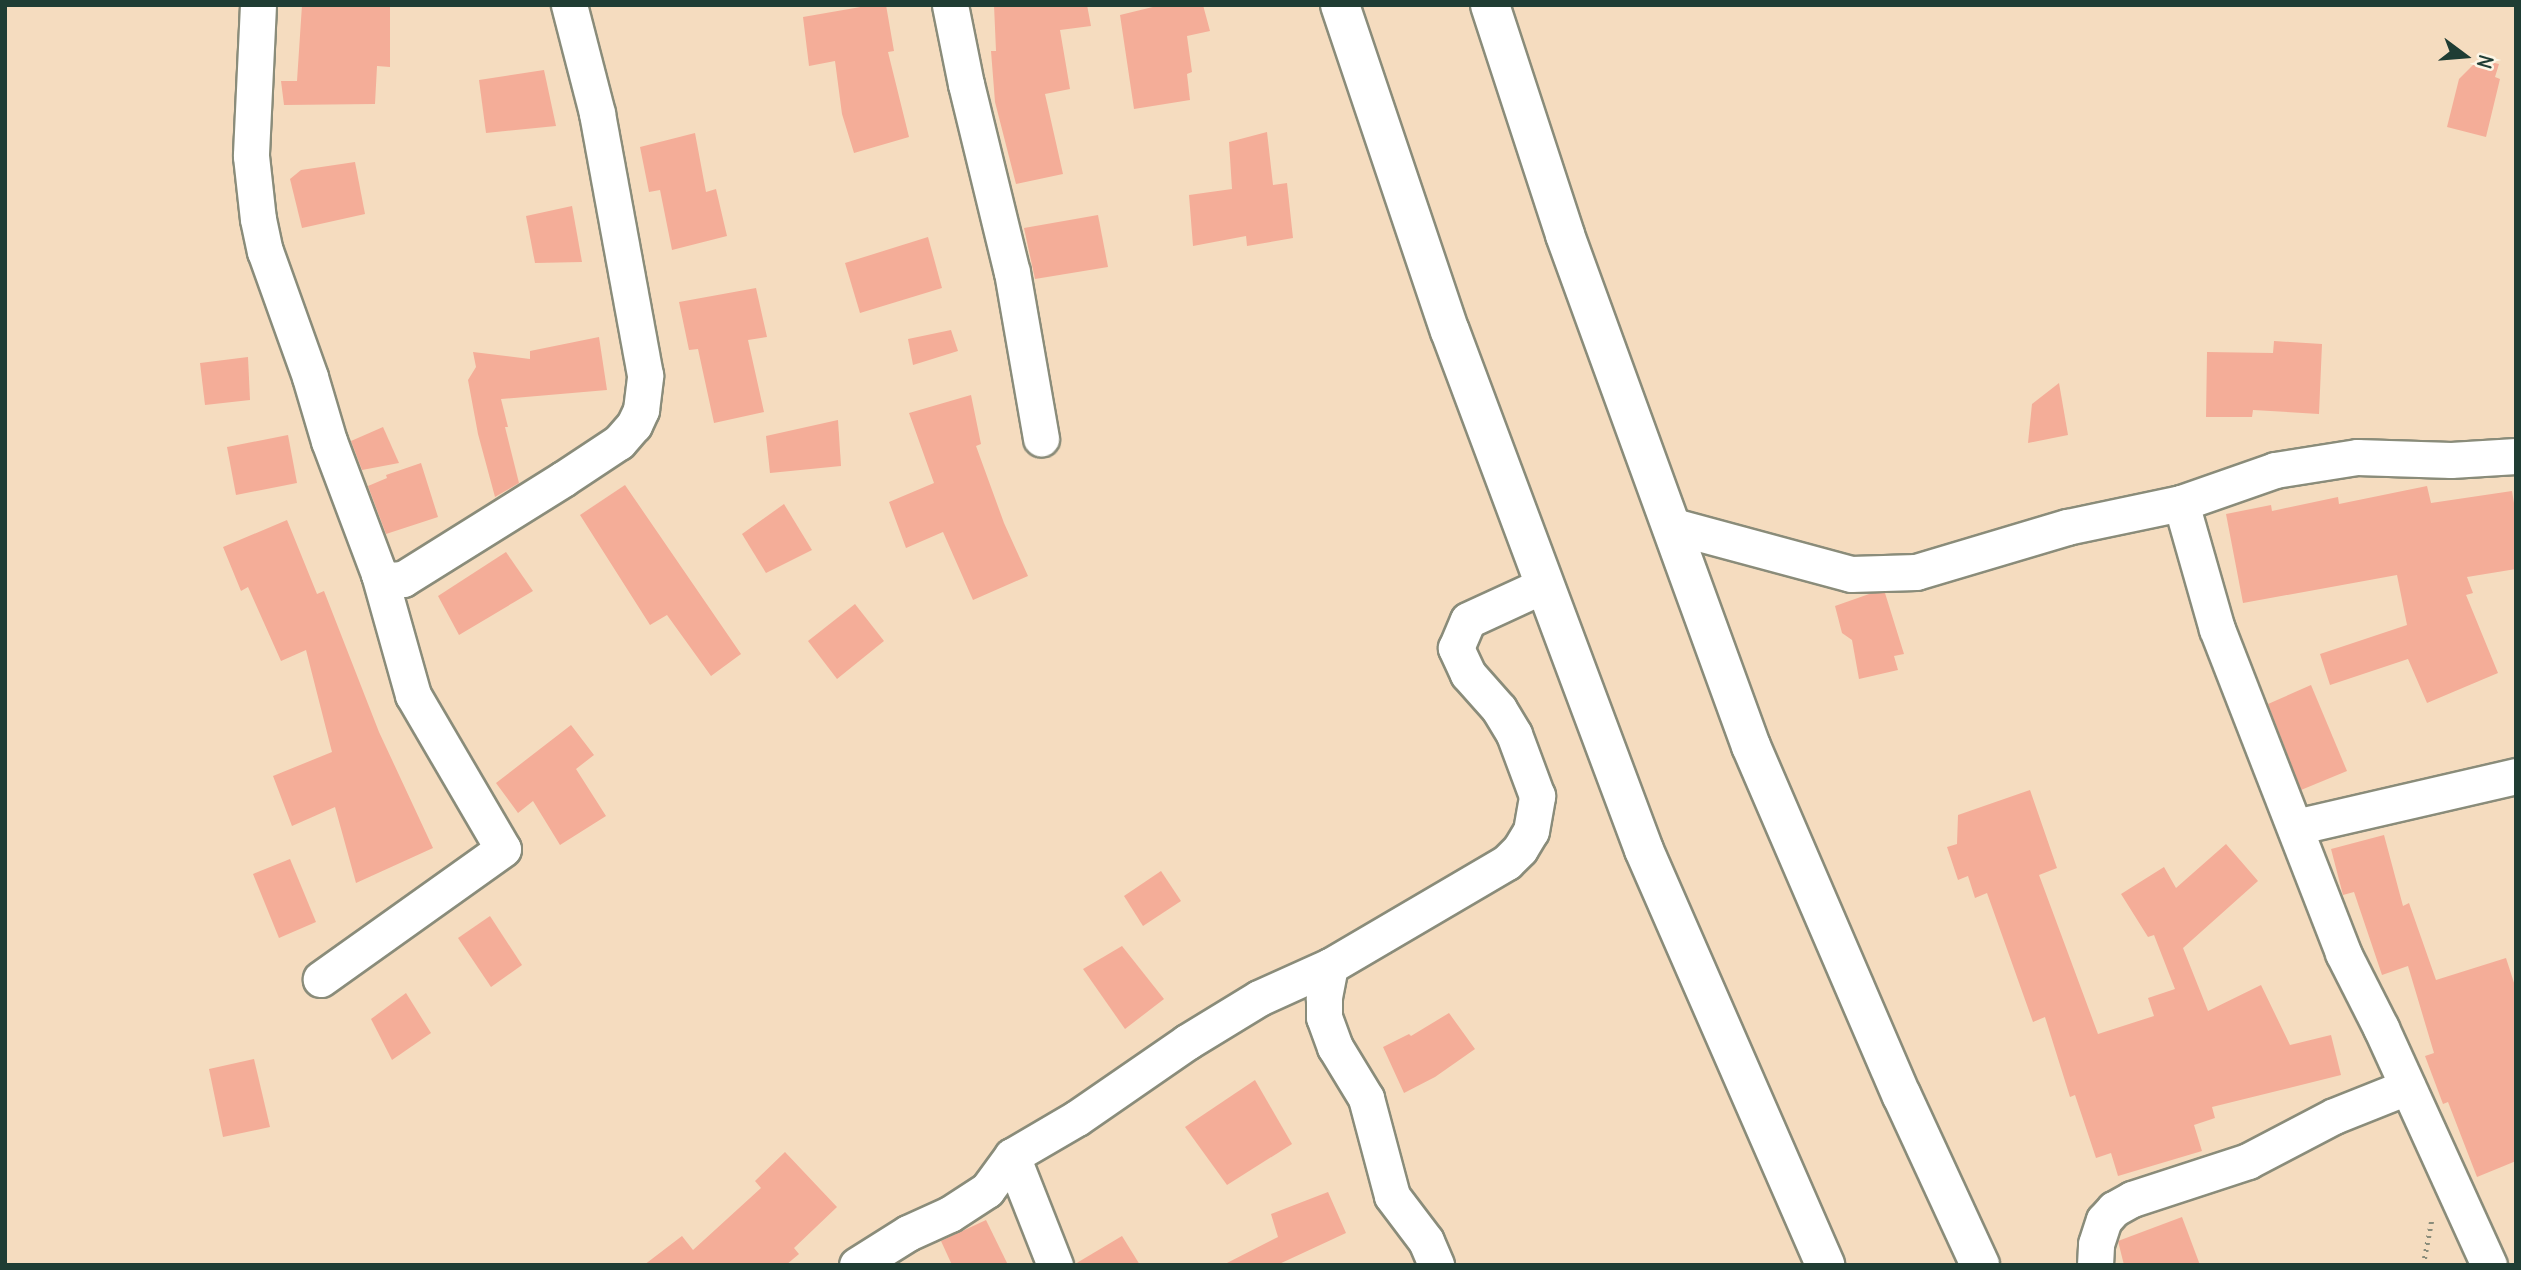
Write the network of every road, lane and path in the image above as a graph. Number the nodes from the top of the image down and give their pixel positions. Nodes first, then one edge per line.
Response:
1 (258, 5) edge
2 (569, 5) edge
3 (950, 5) edge
4 (1340, 5) edge
5 (1490, 5) edge
6 (1041, 439) dead end
7 (2516, 456) edge
8 (2181, 503) junction
9 (1672, 526) junction
10 (379, 574) junction
11 (1544, 585) junction
12 (2516, 776) edge
13 (2295, 827) junction
14 (1330, 966) junction
15 (321, 979) dead end
16 (2407, 1087) junction
17 (1012, 1156) junction
18 (857, 1265) edge
19 (1055, 1265) edge
20 (1436, 1265) edge
21 (1825, 1265) edge
22 (1980, 1265) edge
23 (2095, 1265) edge
24 (2489, 1265) edge

1 - 10 street
2 - 10 street
3 - 6 street
4 - 11 highway
5 - 9 highway
7 - 8 street
8 - 9 street
8 - 13 street
9 - 22 highway
10 - 15 street
11 - 14 street
11 - 21 highway
12 - 13 street
13 - 16 street
14 - 17 street
14 - 20 street
16 - 23 street
16 - 24 street
17 - 18 street
17 - 19 street

